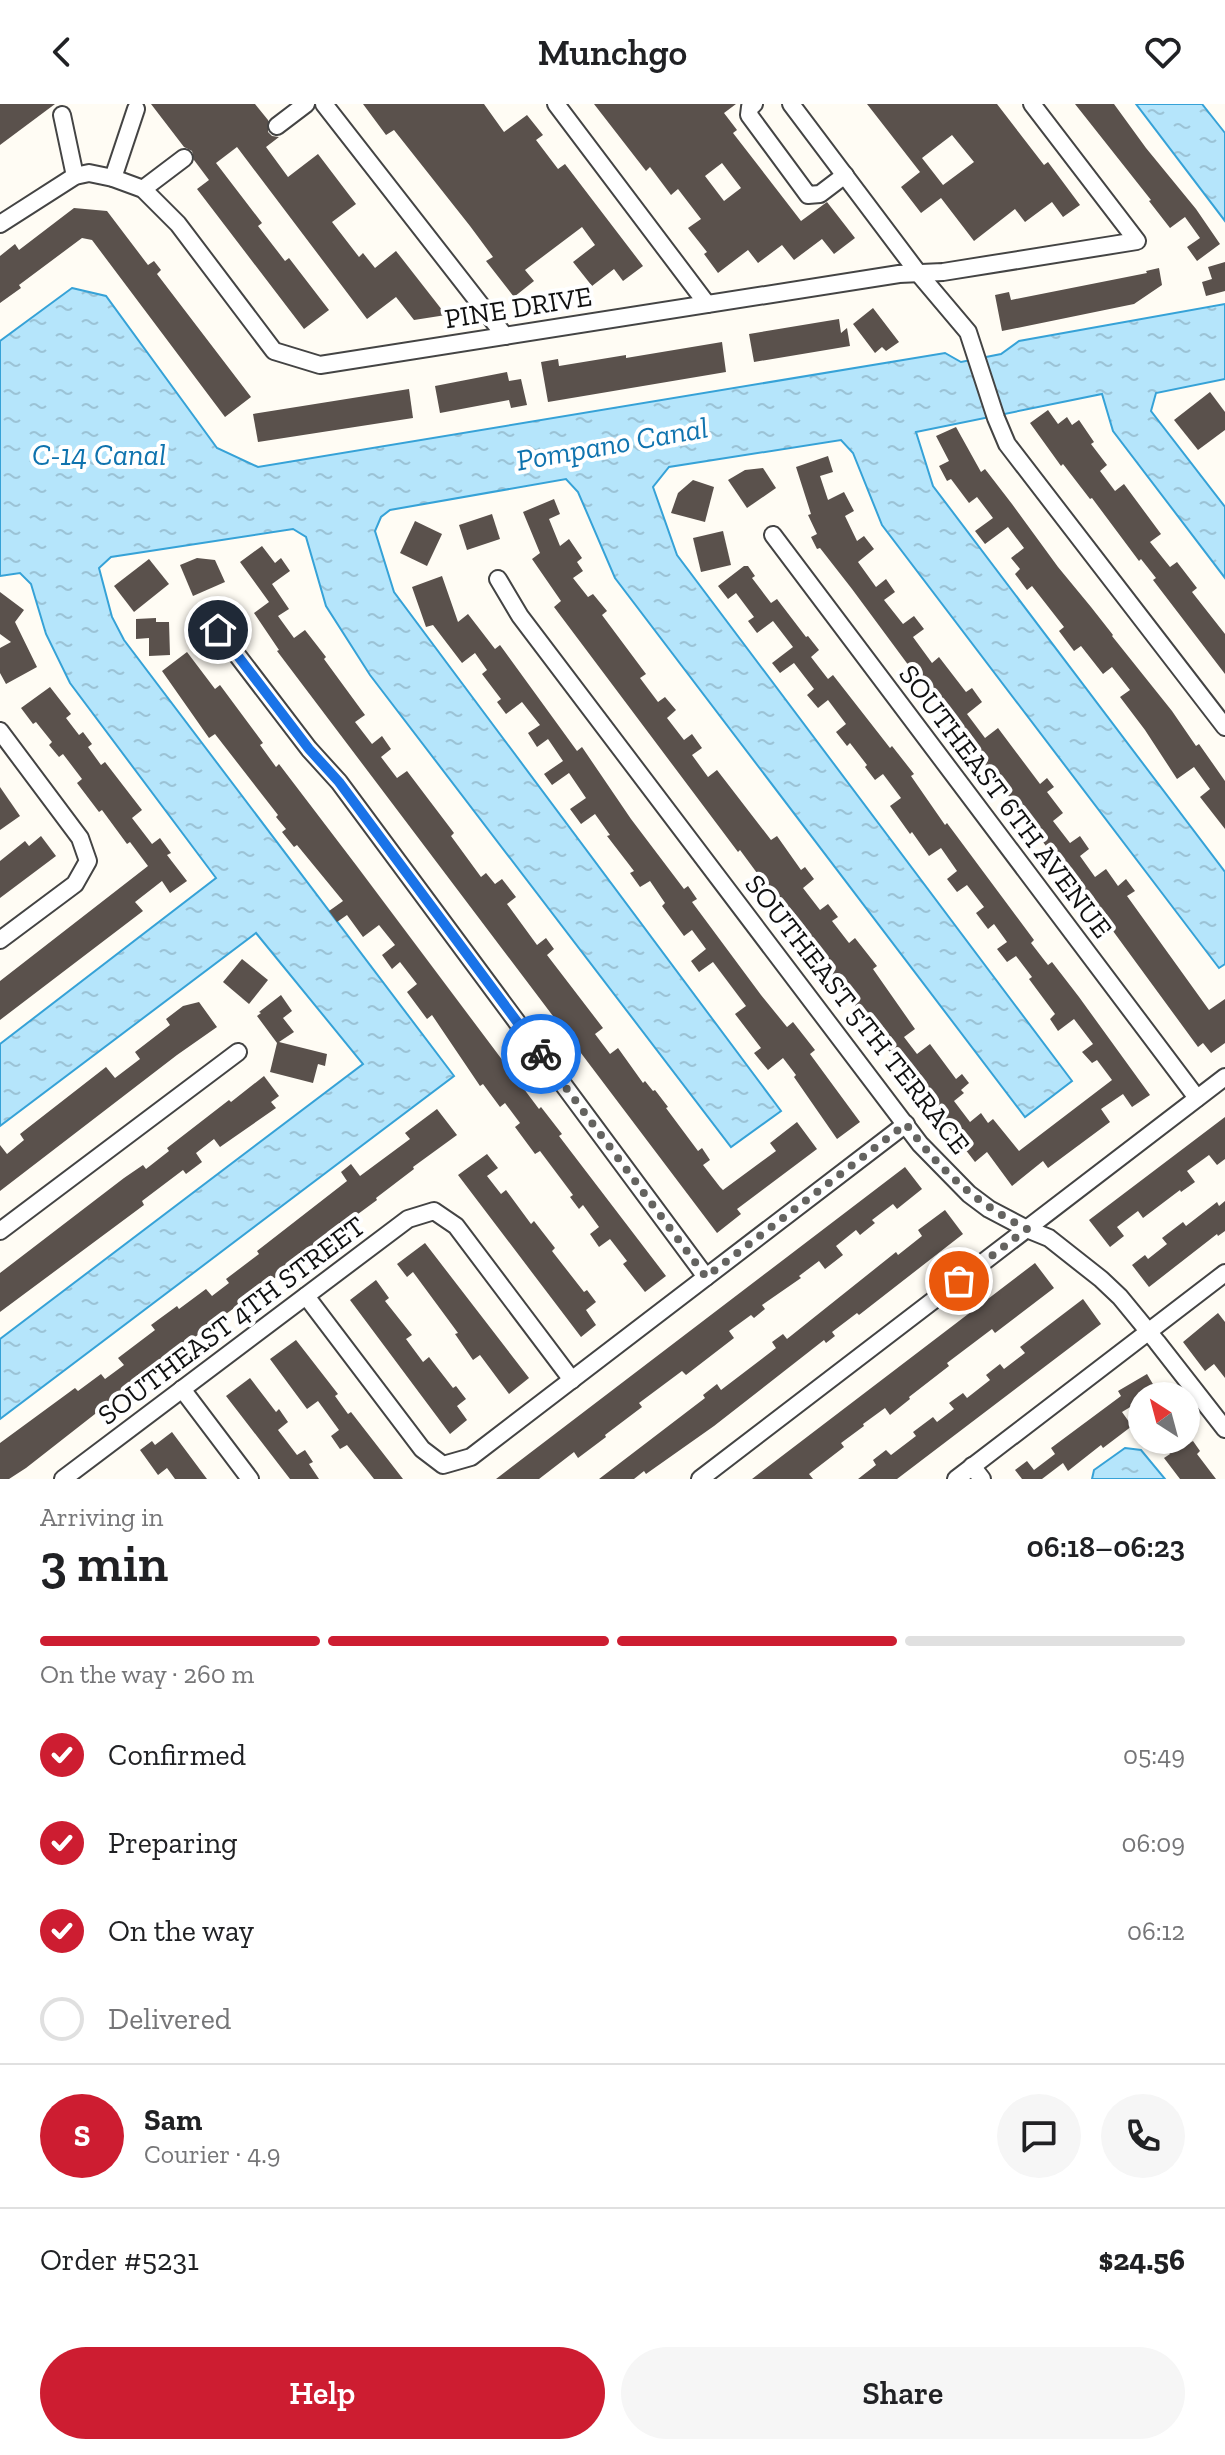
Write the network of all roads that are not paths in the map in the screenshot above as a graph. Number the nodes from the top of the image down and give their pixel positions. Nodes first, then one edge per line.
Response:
1 (306, 104) edge
2 (324, 104) edge
3 (556, 104) edge
4 (754, 104) edge
5 (791, 104) edge
6 (1032, 104) edge
7 (136, 109) dead end
8 (62, 115) dead end
9 (277, 126) dead end
10 (184, 158) dead end
11 (845, 175) junction
12 (75, 176) junction
13 (113, 178) junction
14 (143, 189) junction
15 (0, 224) edge
16 (919, 274) junction
17 (707, 304) junction
18 (505, 336) junction
19 (773, 535) dead end
20 (498, 579) dead end
21 (218, 630) dead end
22 (1225, 727) edge
23 (0, 731) edge
24 (0, 940) edge
25 (238, 1052) dead end
26 (1225, 1077) edge
27 (1197, 1098) junction
28 (906, 1124) junction
29 (1027, 1229) junction
30 (0, 1231) edge
31 (1225, 1273) edge
32 (706, 1277) junction
33 (306, 1296) junction
34 (1148, 1331) junction
35 (572, 1380) junction
36 (182, 1389) junction
37 (1225, 1429) edge
38 (977, 1473) edge
39 (63, 1479) edge
40 (250, 1479) edge
41 (700, 1479) edge
42 (956, 1479) edge

1 - 9 street
2 - 18 street
3 - 17 street
4 - 11 street
5 - 11 street
6 - 16 street, PINE DRIVE
7 - 13 street
8 - 12 street
10 - 14 street
11 - 16 street
12 - 13 street, PINE DRIVE
12 - 15 street
13 - 14 street, PINE DRIVE
14 - 18 street, PINE DRIVE
16 - 17 street, PINE DRIVE
16 - 22 street
17 - 18 street, PINE DRIVE
19 - 27 street, SOUTHEAST 6TH AVENUE
20 - 28 street, SOUTHEAST 5TH TERRACE
21 - 32 street
23 - 24 street
25 - 30 street
26 - 27 street
27 - 29 street
28 - 29 street, SOUTHEAST 5TH TERRACE
28 - 32 street
29 - 34 street, SOUTHEAST 5TH TERRACE
29 - 41 street
31 - 34 street
32 - 35 street
33 - 35 street, SOUTHEAST 4TH STREET
33 - 35 street
33 - 36 street, SOUTHEAST 4TH STREET
34 - 37 street, SOUTHEAST 5TH TERRACE
34 - 38 street
36 - 39 street, SOUTHEAST 4TH STREET
36 - 40 street
38 - 42 street

